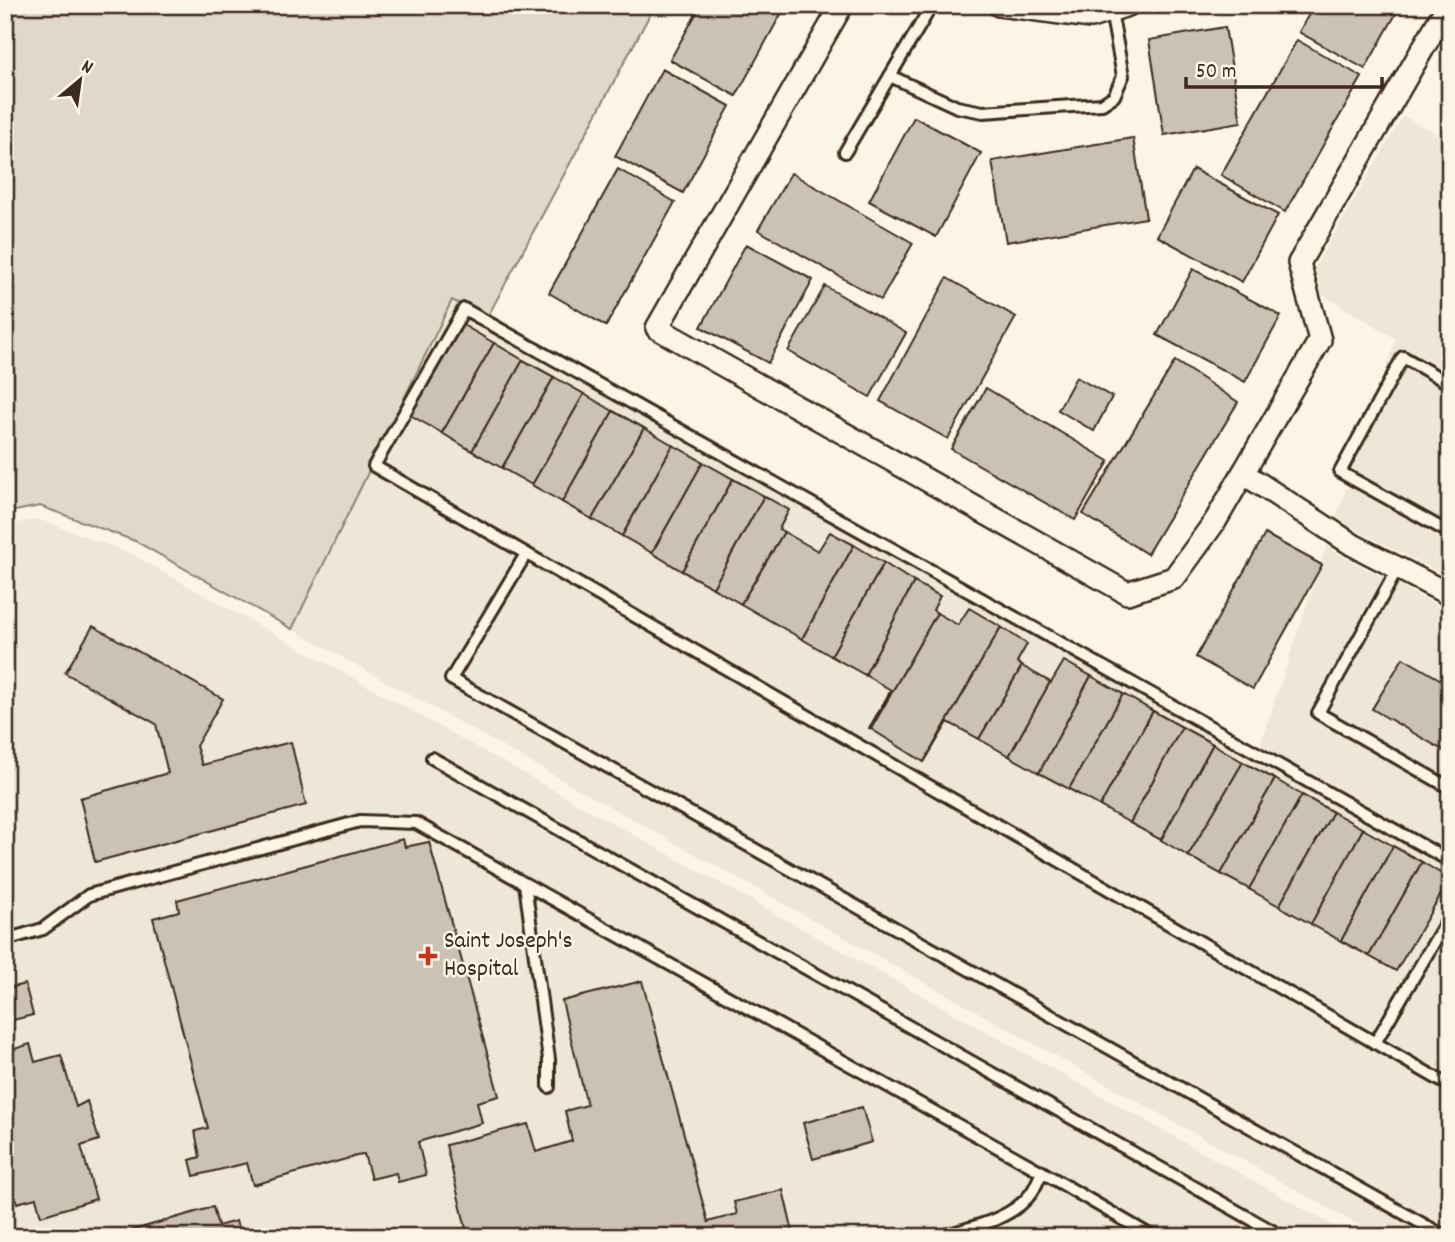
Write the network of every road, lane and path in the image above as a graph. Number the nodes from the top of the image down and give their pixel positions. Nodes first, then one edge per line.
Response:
1 (842, 5) edge
2 (932, 5) edge
3 (999, 5) edge
4 (1448, 5) edge
5 (1120, 8) edge
6 (890, 76) junction
7 (845, 152) dead end
8 (1450, 384) edge
9 (1243, 473) junction
10 (1450, 533) edge
11 (526, 554) junction
12 (1398, 568) junction
13 (1450, 595) edge
14 (432, 758) dead end
15 (1450, 788) edge
16 (1450, 860) edge
17 (524, 884) junction
18 (1450, 915) edge
19 (5, 940) edge
20 (1375, 1043) junction
21 (1450, 1086) edge
22 (549, 1087) dead end
23 (1042, 1172) junction
24 (1151, 1236) edge
25 (938, 1237) edge
26 (1136, 1237) edge
27 (1283, 1237) edge
28 (1446, 1237) edge

1 - 9 street
2 - 6 lane
3 - 5 street
4 - 9 street
5 - 6 lane
6 - 7 lane
8 - 10 lane
9 - 12 street
11 - 16 lane
11 - 20 lane
11 - 28 lane
12 - 13 street
12 - 15 lane
14 - 27 lane
17 - 19 lane
17 - 22 lane
17 - 23 lane
18 - 20 lane
20 - 21 lane
23 - 24 lane
23 - 25 lane
24 - 26 lane

